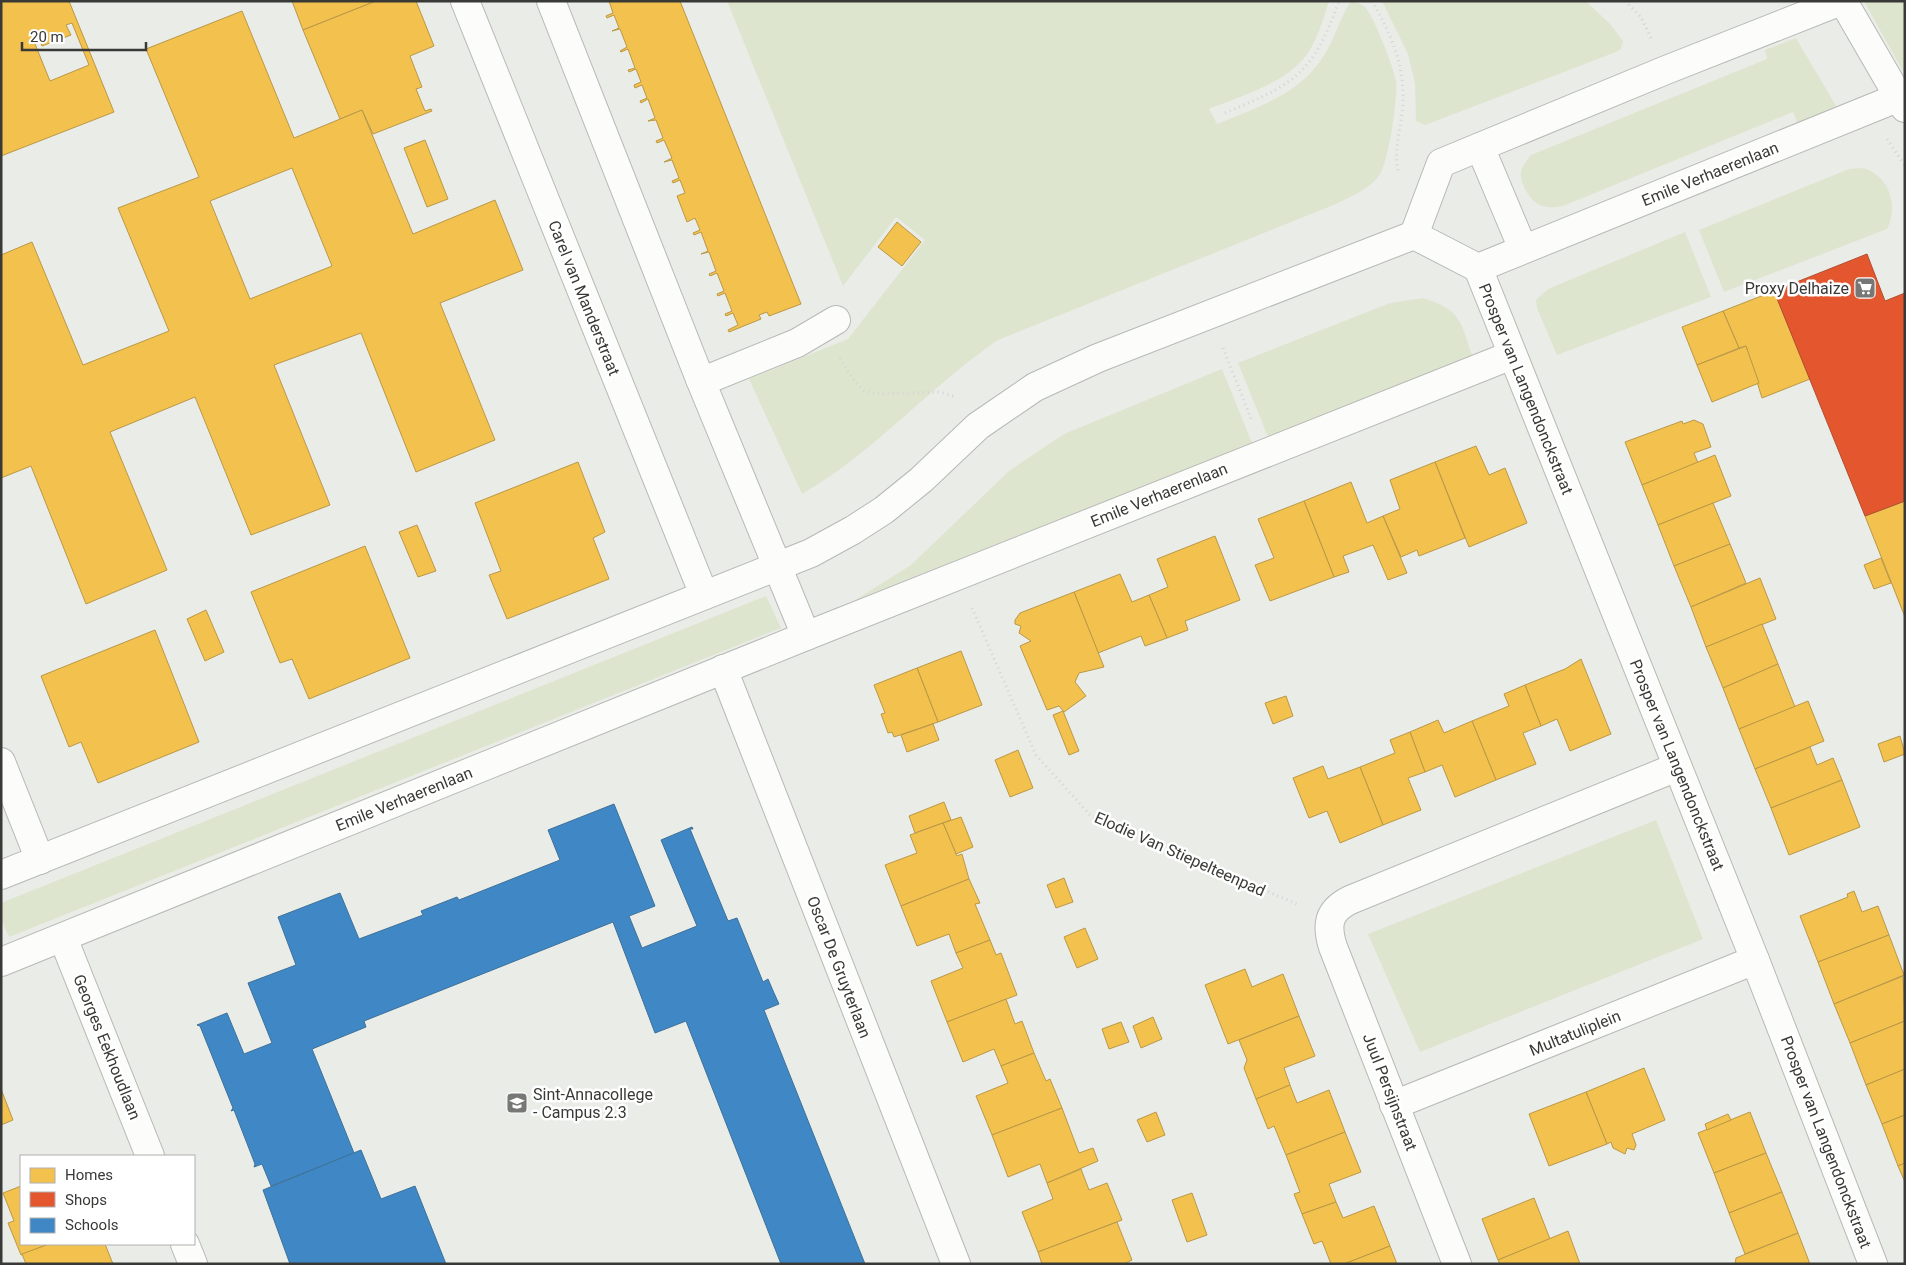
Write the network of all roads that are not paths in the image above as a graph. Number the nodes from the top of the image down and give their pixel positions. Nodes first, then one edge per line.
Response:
1 (465, 1) edge
2 (551, 1) edge
3 (1842, 1) edge
4 (1901, 103) edge
5 (1480, 147) junction
6 (1414, 235) junction
7 (1523, 249) junction
8 (1478, 268) junction
9 (829, 324) road end
10 (1512, 354) junction
11 (700, 379) junction
12 (776, 565) junction
13 (704, 595) junction
14 (806, 636) junction
15 (723, 669) junction
16 (1, 762) edge
17 (1678, 767) junction
18 (40, 860) junction
19 (1, 875) edge
20 (63, 938) junction
21 (1755, 960) junction
22 (1, 962) edge
23 (1394, 1105) junction
24 (150, 1155) edge
25 (185, 1245) edge
26 (193, 1264) edge
27 (956, 1264) edge
28 (1457, 1264) edge
29 (1873, 1264) edge

1 - 13 street, Carel van Manderstraat
2 - 11 street
3 - 4 street
3 - 5 street
4 - 7 street, Emile Verhaerenlaan
5 - 6 street
5 - 7 street
6 - 8 street
6 - 12 street
7 - 8 street, Emile Verhaerenlaan
8 - 10 street, Prosper van Langendonckstraat
9 - 11 street
10 - 14 street, Emile Verhaerenlaan
10 - 17 street, Prosper van Langendonckstraat
11 - 12 street
12 - 13 street
12 - 14 street
13 - 18 street
14 - 15 street, Emile Verhaerenlaan
15 - 20 street, Emile Verhaerenlaan
15 - 27 street, Oscar De Gruyterlaan
16 - 18 street
17 - 21 street, Prosper van Langendonckstraat
17 - 23 street, Juul Persijnstraat
18 - 19 street
20 - 22 street, Emile Verhaerenlaan
20 - 24 street, Georges Eekhoudlaan
21 - 23 street, Multatuliplein
21 - 29 street, Prosper van Langendonckstraat
23 - 28 street, Juul Persijnstraat
25 - 26 street

